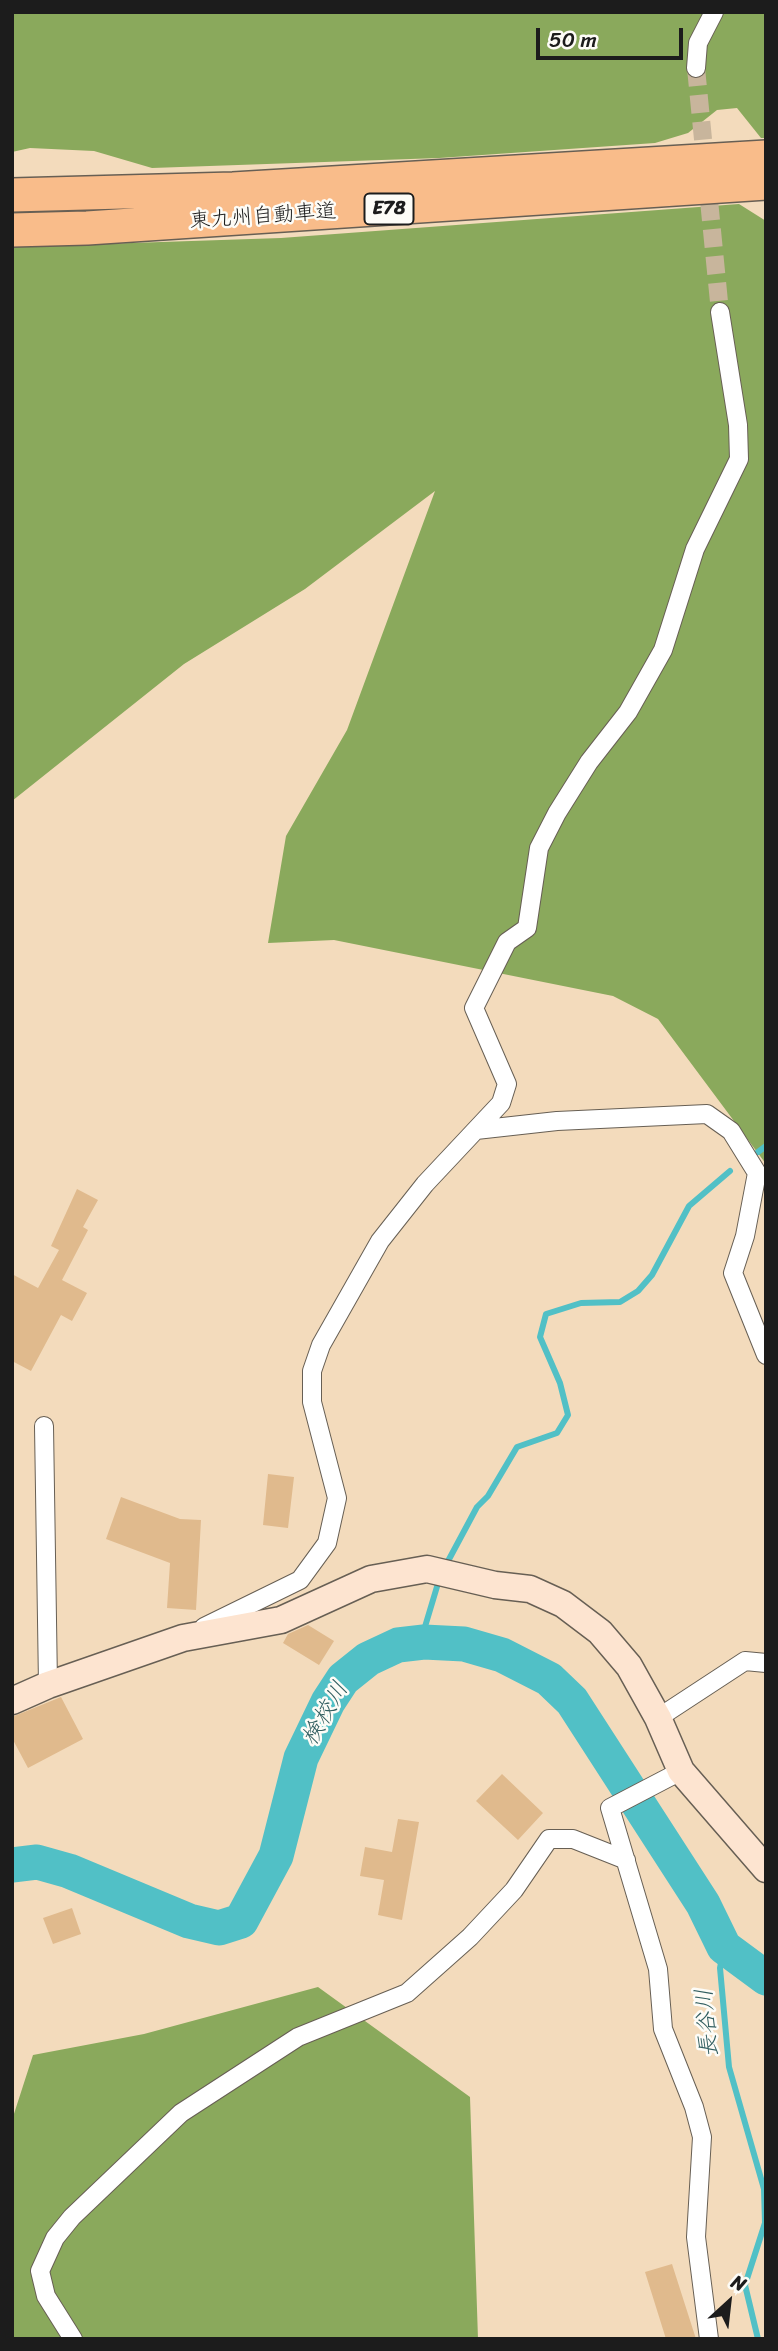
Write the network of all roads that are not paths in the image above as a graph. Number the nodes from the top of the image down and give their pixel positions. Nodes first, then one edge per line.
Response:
1 (714, 12) edge
2 (696, 68) tunnel mouth
3 (766, 157) edge
4 (766, 183) edge
5 (12, 195) edge
6 (12, 230) edge
7 (720, 312) tunnel mouth
8 (476, 1130) junction
9 (766, 1355) edge
10 (44, 1426) dead end
11 (183, 1638) junction
12 (766, 1663) edge
13 (48, 1685) junction
14 (12, 1701) edge
15 (658, 1718) junction
16 (670, 1776) junction
17 (626, 1860) junction
18 (766, 1868) edge
19 (73, 2339) edge
20 (709, 2339) edge

1 - 2 street
3 - 5 highway, 東九州自動車道 / E78
4 - 6 highway, 東九州自動車道 / E78
7 - 8 street
8 - 9 street
8 - 11 street
10 - 13 street
11 - 13 street
11 - 15 street
12 - 15 street
13 - 14 street
15 - 16 street
16 - 17 street
16 - 18 street
17 - 19 street
17 - 20 street

